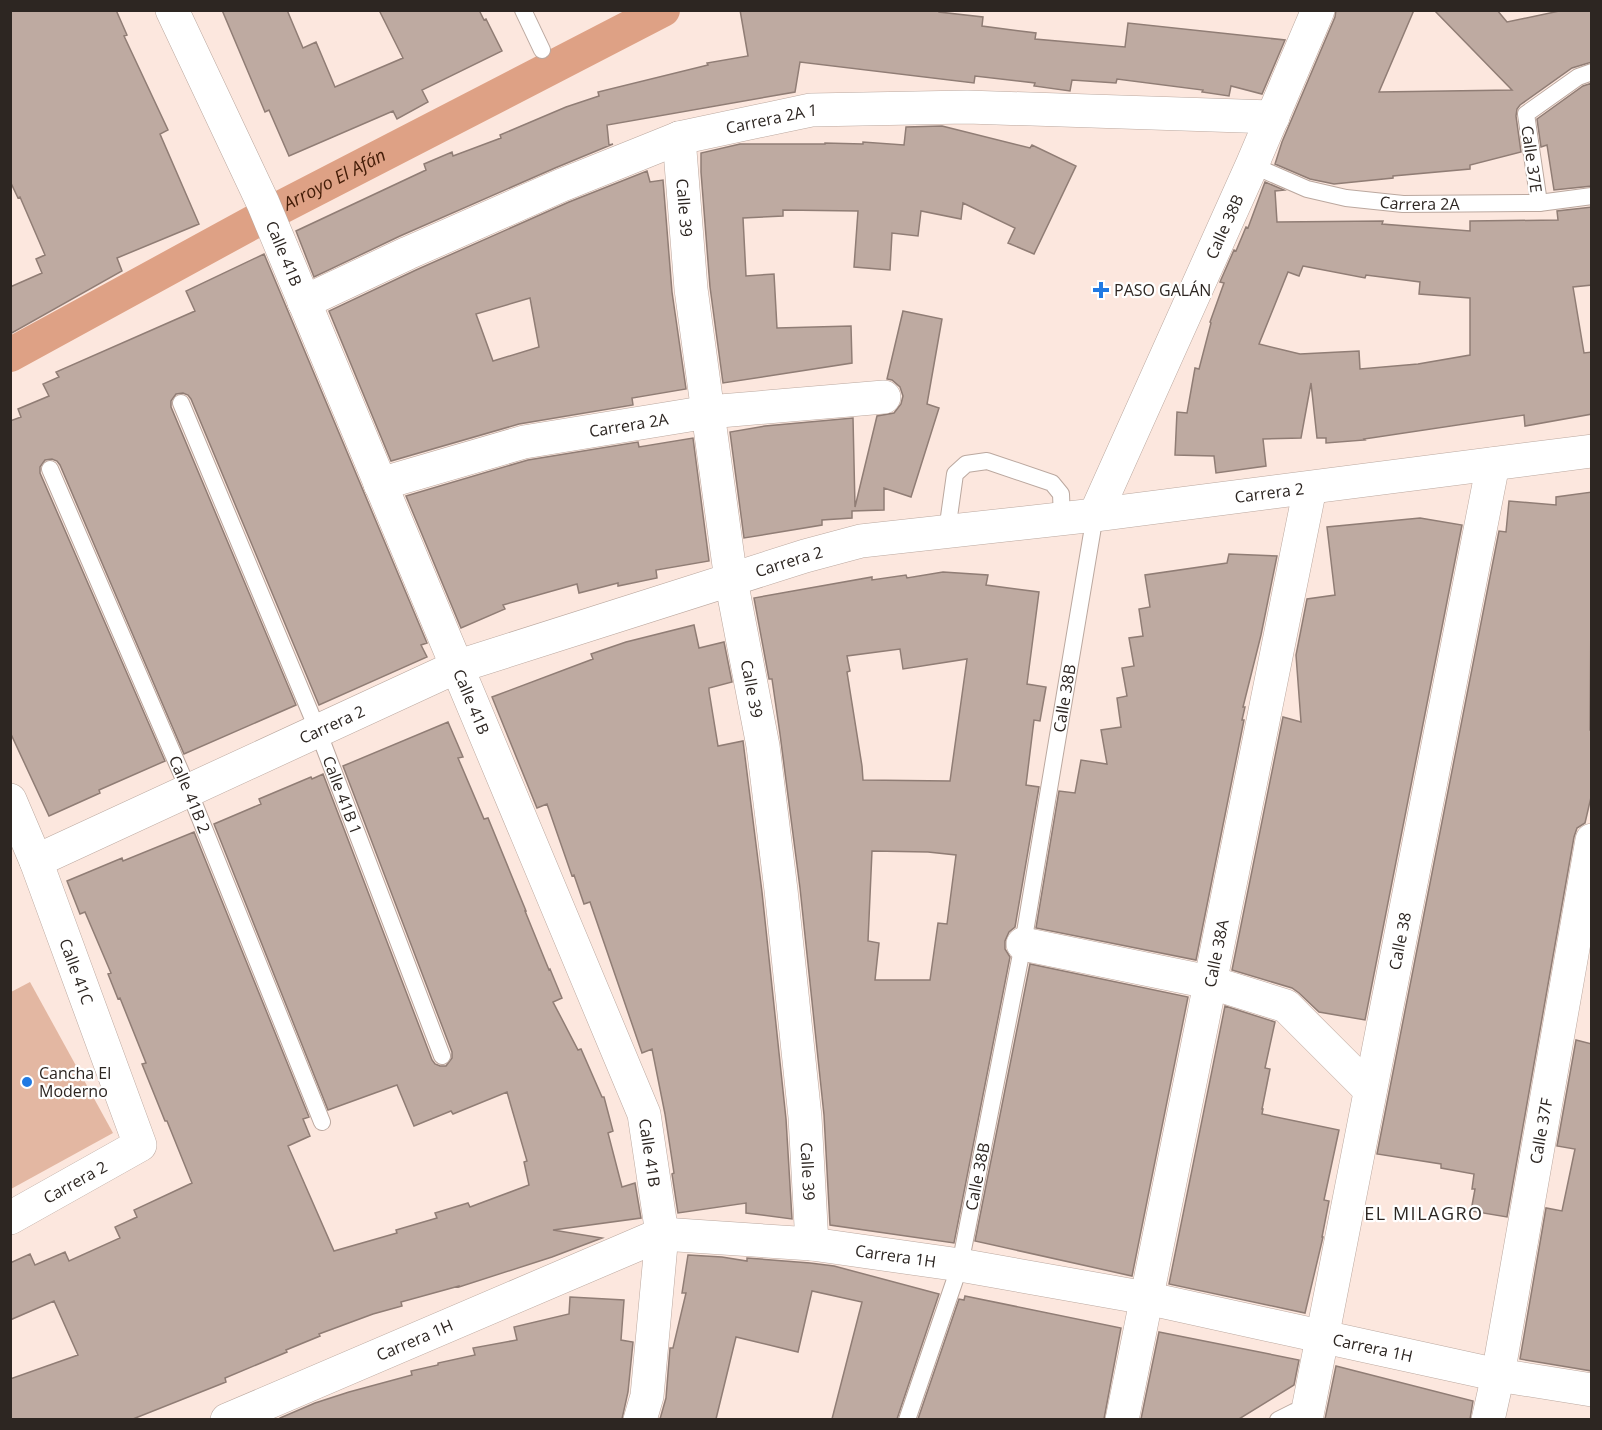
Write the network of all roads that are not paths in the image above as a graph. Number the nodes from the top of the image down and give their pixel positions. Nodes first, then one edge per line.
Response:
1 (172, 10) edge
2 (523, 10) edge
3 (1318, 10) edge
4 (542, 50) dead end
5 (1592, 72) edge
6 (1273, 117) junction
7 (680, 138) junction
8 (1252, 165) junction
9 (1592, 196) edge
10 (1539, 203) junction
11 (304, 302) junction
12 (884, 397) dead end
13 (181, 403) dead end
14 (708, 412) junction
15 (1592, 451) edge
16 (1493, 464) junction
17 (50, 469) dead end
18 (380, 484) junction
19 (1310, 488) junction
20 (1095, 515) junction
21 (1062, 519) junction
22 (947, 531) junction
23 (730, 580) junction
24 (456, 667) junction
25 (318, 731) junction
26 (189, 791) junction
27 (10, 800) edge
28 (1592, 840) edge
29 (36, 861) junction
30 (1023, 944) junction
31 (1209, 982) junction
32 (442, 1056) dead end
33 (1370, 1090) junction
34 (322, 1122) dead end
35 (140, 1145) joint
36 (10, 1218) edge
37 (662, 1234) junction
38 (812, 1244) junction
39 (960, 1265) junction
40 (1146, 1298) junction
41 (1323, 1337) junction
42 (1498, 1375) junction
43 (1592, 1390) edge
44 (1297, 1416) edge
45 (227, 1419) edge
46 (640, 1419) edge
47 (907, 1419) edge
48 (1122, 1419) edge
49 (1488, 1419) edge

1 - 11 street, Calle 41B
2 - 4 lane
3 - 6 street, Calle 38B
5 - 10 lane, Calle 37E
6 - 7 street, Carrera 2A 1
6 - 8 street, Calle 38B
7 - 11 street, Carrera 2A 1
7 - 14 street, Calle 39
8 - 10 lane, Carrera 2A
8 - 20 street, Calle 38B
9 - 10 lane, Carrera 2A
11 - 18 street, Calle 41B
12 - 14 street, Carrera 2A
13 - 25 lane, Calle 41B 1
14 - 18 street, Carrera 2A
14 - 23 street, Calle 39
15 - 16 street, Carrera 2
16 - 19 street, Carrera 2
16 - 33 street, Calle 38
17 - 26 lane, Calle 41B 2
18 - 24 street, Calle 41B
19 - 20 street, Carrera 2
19 - 31 street, Calle 38A
20 - 21 street, Carrera 2
20 - 30 lane, Calle 38B
21 - 22 street, Carrera 2
21 - 22 lane
22 - 23 street, Carrera 2
23 - 24 street, Carrera 2
23 - 38 street, Calle 39
24 - 25 street, Carrera 2
24 - 37 street, Calle 41B
25 - 26 street, Carrera 2
25 - 32 lane, Calle 41B 1
26 - 29 street, Carrera 2
26 - 34 lane, Calle 41B 2
27 - 29 street, Calle 41C
28 - 42 street, Calle 37F
29 - 35 street, Calle 41C
30 - 31 street
30 - 39 lane, Calle 38B
31 - 33 street
31 - 40 street, Calle 38A
33 - 41 street, Calle 38
35 - 36 street, Carrera 2
37 - 38 street, Carrera 1H
37 - 45 street, Carrera 1H
37 - 46 street, Calle 41B
38 - 39 street, Carrera 1H
39 - 40 street, Carrera 1H
39 - 47 lane, Calle 38B
40 - 41 street, Carrera 1H
40 - 48 street, Calle 38A
41 - 42 street, Carrera 1H
41 - 44 street, Calle 38
42 - 43 street, Carrera 1H
42 - 49 street, Calle 37F

